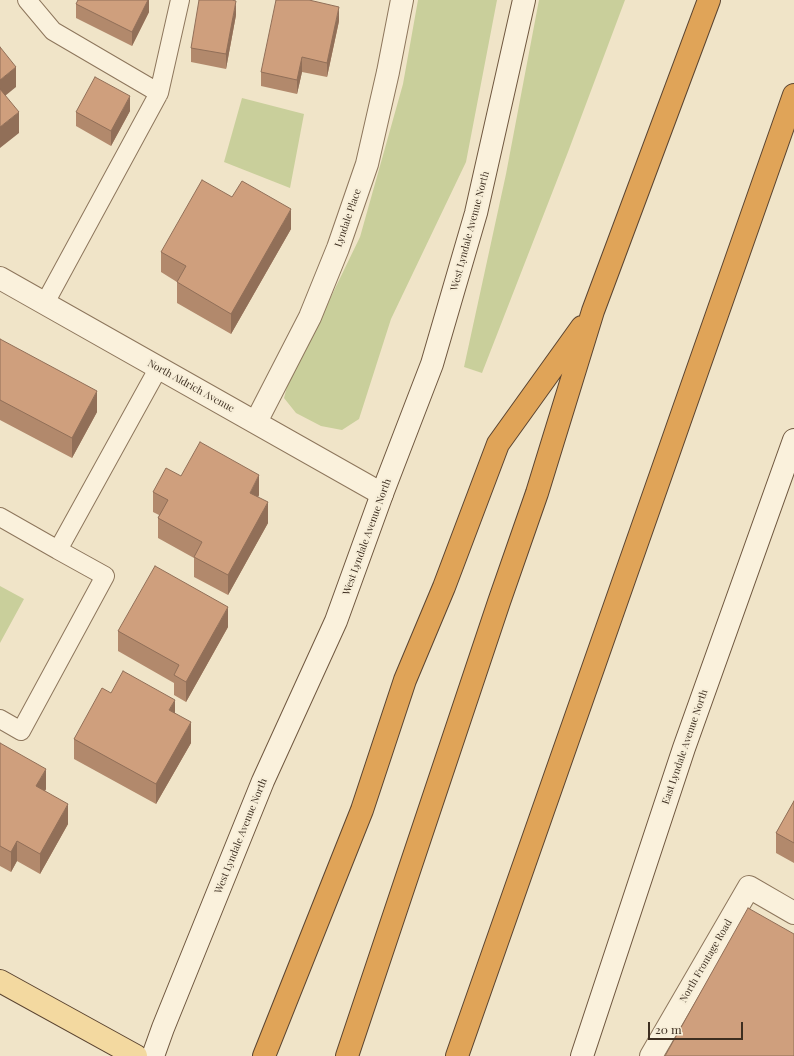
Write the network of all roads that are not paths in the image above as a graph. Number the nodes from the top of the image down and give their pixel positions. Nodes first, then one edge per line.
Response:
1 (27, 0) edge
2 (180, 0) edge
3 (402, 0) edge
4 (524, 0) edge
5 (709, 0) edge
6 (159, 93) junction
7 (794, 95) edge
8 (0, 278) edge
9 (45, 303) junction
10 (593, 312) junction
11 (159, 368) junction
12 (256, 422) junction
13 (794, 440) edge
14 (382, 494) junction
15 (0, 516) edge
16 (58, 550) junction
17 (0, 719) edge
18 (794, 914) edge
19 (0, 980) edge
20 (136, 1056) edge
21 (153, 1056) edge
22 (264, 1056) edge
23 (347, 1056) edge
24 (457, 1056) edge
25 (582, 1056) edge
26 (651, 1056) edge

1 - 6 lane
2 - 6 lane
3 - 12 main road, Lyndale Place
4 - 14 main road, West Lyndale Avenue North
5 - 10 highway
6 - 9 lane
7 - 24 highway
8 - 9 main road, North Aldrich Avenue
9 - 11 main road, North Aldrich Avenue
10 - 22 highway
10 - 23 highway
11 - 12 main road, North Aldrich Avenue
11 - 16 lane
12 - 14 main road, North Aldrich Avenue
13 - 25 main road, East Lyndale Avenue North
14 - 21 main road, West Lyndale Avenue North
15 - 16 lane
16 - 17 lane
18 - 26 main road, North Frontage Road
19 - 20 main road

